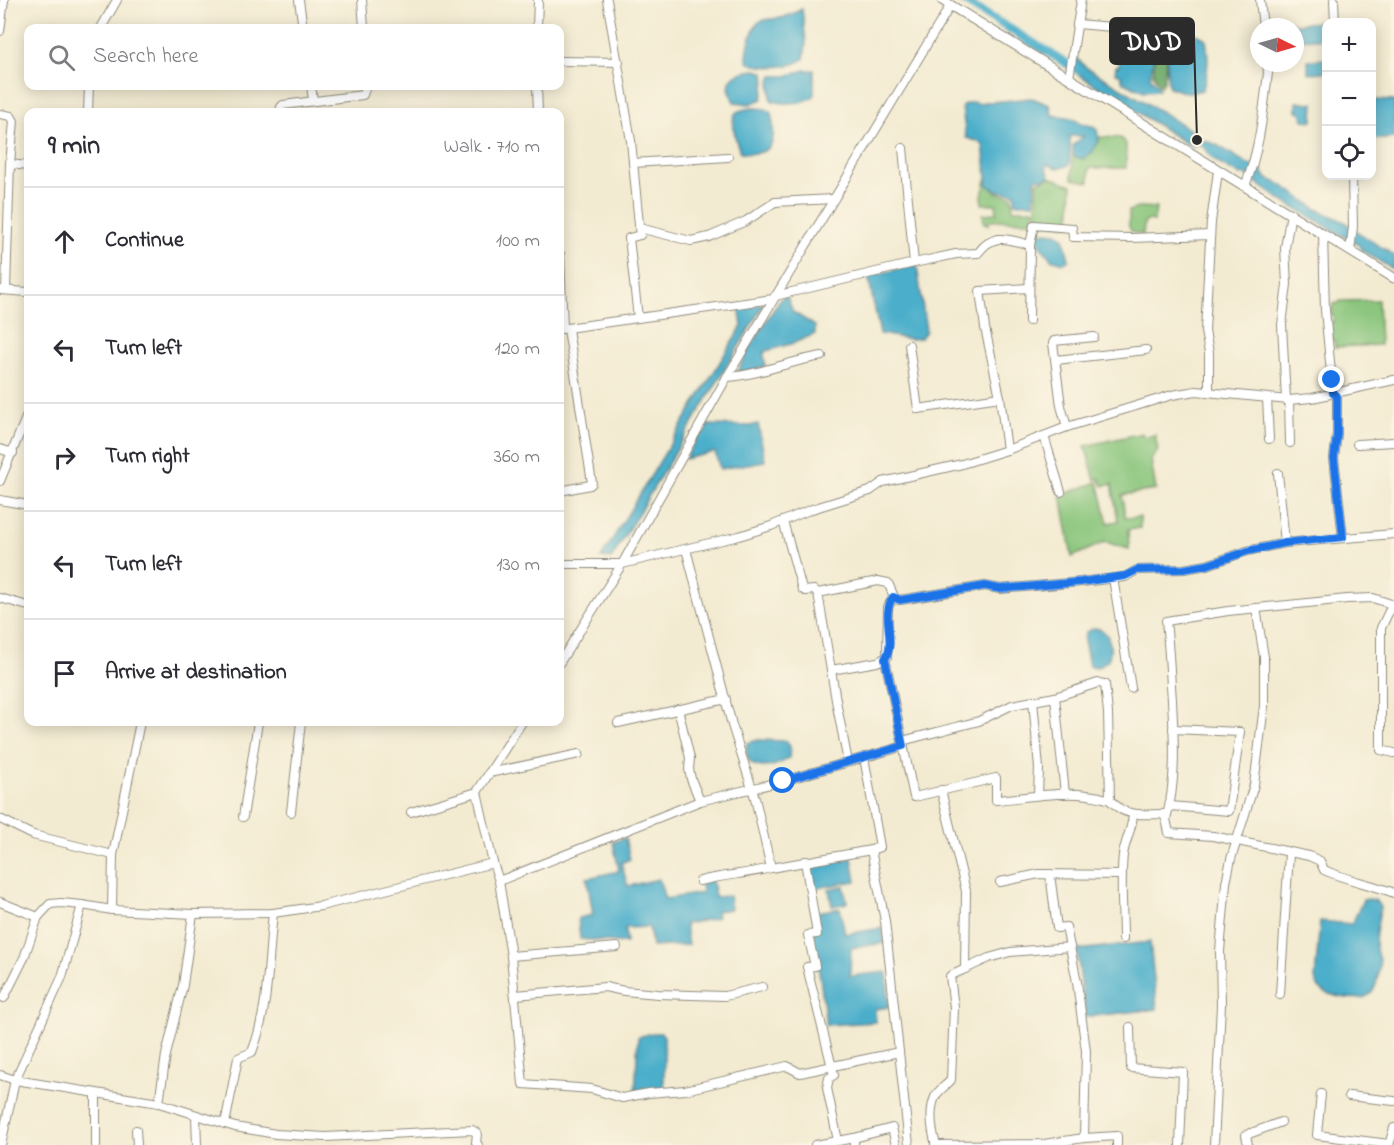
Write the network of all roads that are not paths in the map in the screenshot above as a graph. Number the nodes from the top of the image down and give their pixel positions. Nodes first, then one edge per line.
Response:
1 (4, 0) edge
2 (117, 0) edge
3 (299, 0) edge
4 (362, 0) edge
5 (538, 0) edge
6 (607, 0) edge
7 (1081, 0) edge
8 (1260, 0) edge
9 (1334, 0) edge
10 (946, 3) edge
11 (1262, 18) edge
12 (1335, 18) edge
13 (104, 24) edge
14 (302, 24) edge
15 (364, 24) edge
16 (537, 24) edge
17 (1077, 24) junction
18 (1112, 27) dead end
19 (0, 31) edge
20 (564, 61) edge
21 (619, 62) junction
22 (1268, 72) edge
23 (1070, 74) junction
24 (89, 90) edge
25 (312, 90) edge
26 (365, 90) edge
27 (537, 90) edge
28 (313, 100) junction
29 (88, 108) edge
30 (281, 108) edge
31 (538, 108) edge
32 (0, 114) edge
33 (903, 148) dead end
34 (728, 157) dead end
35 (633, 163) junction
36 (10, 164) junction
37 (24, 166) edge
38 (1218, 171) junction
39 (1352, 180) edge
40 (1247, 182) junction
41 (833, 200) junction
42 (1291, 213) junction
43 (639, 228) junction
44 (1323, 234) junction
45 (1210, 235) junction
46 (1030, 245) junction
47 (1351, 246) junction
48 (914, 263) junction
49 (1394, 278) edge
50 (1028, 288) junction
51 (3, 290) edge
52 (24, 292) edge
53 (774, 297) junction
54 (638, 318) junction
55 (1029, 321) dead end
56 (564, 329) edge
57 (1094, 337) dead end
58 (909, 345) dead end
59 (1146, 350) dead end
60 (822, 356) dead end
61 (1056, 360) junction
62 (727, 377) junction
63 (1394, 380) edge
64 (1209, 392) junction
65 (1333, 393) junction
66 (1000, 397) junction
67 (1268, 398) junction
68 (1288, 399) junction
69 (24, 424) edge
70 (1067, 428) junction
71 (1044, 436) junction
72 (1269, 439) dead end
73 (1394, 442) edge
74 (1290, 443) dead end
75 (1357, 444) dead end
76 (0, 449) edge
77 (1007, 450) junction
78 (13, 453) junction
79 (1278, 473) dead end
80 (0, 481) edge
81 (564, 490) edge
82 (1061, 492) dead end
83 (0, 500) edge
84 (24, 504) edge
85 (783, 521) junction
86 (1394, 534) edge
87 (1343, 537) junction
88 (1285, 543) junction
89 (686, 549) junction
90 (564, 564) edge
91 (622, 564) junction
92 (1113, 578) junction
93 (818, 594) junction
94 (893, 597) junction
95 (0, 598) edge
96 (24, 605) edge
97 (1393, 605) edge
98 (1256, 608) junction
99 (564, 656) edge
100 (885, 659) junction
101 (831, 670) junction
102 (1131, 688) dead end
103 (1055, 697) junction
104 (726, 699) junction
105 (1033, 700) junction
106 (678, 709) junction
107 (618, 723) dead end
108 (139, 726) edge
109 (257, 726) edge
110 (301, 726) edge
111 (519, 726) edge
112 (1173, 729) junction
113 (903, 743) junction
114 (1394, 753) edge
115 (579, 754) dead end
116 (864, 757) junction
117 (848, 762) junction
118 (489, 772) junction
119 (751, 789) junction
120 (940, 790) junction
121 (477, 792) junction
122 (1065, 794) junction
123 (1038, 795) junction
124 (1110, 799) junction
125 (700, 801) junction
126 (1170, 806) junction
127 (1229, 811) junction
128 (291, 812) dead end
129 (411, 812) dead end
130 (1246, 813) junction
131 (1133, 815) junction
132 (243, 817) dead end
133 (0, 819) edge
134 (1166, 819) junction
135 (1237, 840) junction
136 (871, 850) junction
137 (1289, 854) junction
138 (113, 855) junction
139 (805, 861) junction
140 (493, 863) junction
141 (771, 868) junction
142 (1050, 874) junction
143 (1122, 875) junction
144 (499, 881) junction
145 (700, 882) dead end
146 (1000, 882) dead end
147 (1394, 893) edge
148 (0, 902) edge
149 (82, 905) junction
150 (112, 910) junction
151 (273, 913) junction
152 (193, 914) junction
153 (38, 917) junction
154 (1123, 939) dead end
155 (617, 947) dead end
156 (1070, 947) junction
157 (511, 956) junction
158 (965, 969) junction
159 (762, 987) dead end
160 (1280, 994) dead end
161 (516, 995) junction
162 (4, 998) dead end
163 (1130, 1027) dead end
164 (899, 1052) junction
165 (832, 1065) junction
166 (0, 1075) edge
167 (15, 1080) junction
168 (96, 1093) junction
169 (1321, 1094) dead end
170 (1349, 1096) dead end
171 (1394, 1101) edge
172 (159, 1103) junction
173 (196, 1115) junction
174 (1281, 1122) dead end
175 (225, 1124) junction
176 (1394, 1128) edge
177 (136, 1130) dead end
178 (276, 1134) junction
179 (1084, 1138) junction
180 (838, 1140) junction
181 (854, 1141) edge
182 (1365, 1143) edge
183 (1036, 1144) edge
184 (0, 1145) edge
185 (96, 1145) edge
186 (137, 1145) edge
187 (197, 1145) edge
188 (276, 1145) edge
189 (478, 1145) edge
190 (815, 1145) edge
191 (896, 1145) edge
192 (909, 1145) edge
193 (935, 1145) edge
194 (1117, 1145) edge
195 (1180, 1145) edge
196 (1214, 1145) edge
197 (1248, 1145) edge
198 (1389, 1145) edge

1 - 19 street
2 - 13 street
3 - 14 street
4 - 15 street
5 - 16 street
6 - 21 street
7 - 17 street
8 - 11 street
9 - 12 street
10 - 23 street
10 - 41 street
17 - 18 street
17 - 23 street
20 - 21 street
21 - 35 street
22 - 40 street
23 - 38 street
24 - 29 street
25 - 28 street
26 - 28 street
27 - 31 street
28 - 30 street
32 - 36 street
33 - 48 street
34 - 35 street
35 - 43 street
36 - 37 street
36 - 51 street
38 - 40 street
38 - 45 street
39 - 47 street
40 - 42 street
41 - 43 street
41 - 53 street
42 - 44 street
42 - 68 street
43 - 54 street
44 - 47 street
44 - 65 street
45 - 46 street
45 - 64 street
46 - 48 street
46 - 50 street
47 - 49 street
48 - 53 street
50 - 55 street
50 - 66 street
51 - 52 street
53 - 54 street
53 - 62 street
54 - 56 street
56 - 81 street
57 - 61 street
58 - 66 street
59 - 61 street
60 - 62 street
61 - 70 street
62 - 91 street
63 - 65 street
64 - 67 street
64 - 70 street
65 - 68 street
65 - 87 street
66 - 77 street
67 - 68 street
67 - 72 street
68 - 74 street
69 - 78 street
70 - 71 street
71 - 77 street
71 - 82 street
73 - 75 street
76 - 78 street
77 - 85 street
78 - 80 street
79 - 88 street
83 - 84 street
85 - 89 street
85 - 93 street
86 - 87 street
87 - 88 street
88 - 92 street
89 - 91 street
89 - 104 street
90 - 91 street
91 - 99 street
92 - 94 street
92 - 102 street
93 - 94 street
93 - 101 street
94 - 100 street
95 - 96 street
97 - 98 street
97 - 114 street
98 - 112 street
98 - 130 street
100 - 101 street
100 - 113 street
101 - 117 street
103 - 105 street
103 - 122 street
103 - 124 street
104 - 106 street
104 - 119 street
105 - 113 street
105 - 123 street
106 - 107 street
106 - 125 street
108 - 138 street
109 - 132 street
110 - 128 street
111 - 118 street
112 - 126 street
112 - 127 street
113 - 116 street
113 - 120 street
115 - 118 street
116 - 117 street
116 - 136 street
117 - 119 street
118 - 121 street
119 - 125 street
119 - 141 street
120 - 123 street
120 - 158 street
121 - 129 street
121 - 140 street
122 - 123 street
122 - 124 street
124 - 131 street
125 - 144 street
126 - 127 street
126 - 134 street
127 - 130 street
130 - 135 street
131 - 134 street
131 - 143 street
133 - 138 street
134 - 135 street
135 - 137 street
135 - 196 street
136 - 139 street
136 - 164 street
137 - 147 street
137 - 160 street
138 - 150 street
139 - 141 street
139 - 165 street
140 - 144 street
140 - 151 street
141 - 145 street
142 - 143 street
142 - 146 street
142 - 156 street
143 - 154 street
144 - 157 street
148 - 153 street
149 - 150 street
149 - 153 street
149 - 167 street
150 - 152 street
151 - 152 street
151 - 175 street
152 - 172 street
153 - 162 street
155 - 157 street
156 - 158 street
156 - 179 street
157 - 161 street
158 - 193 street
159 - 161 street
161 - 165 street
163 - 195 street
164 - 165 street
164 - 192 street
165 - 180 street
166 - 167 street
167 - 168 street
167 - 184 street
168 - 172 street
168 - 185 street
169 - 182 street
170 - 171 street
172 - 173 street
173 - 175 street
173 - 187 street
174 - 197 street
175 - 178 street
176 - 198 street
177 - 186 street
178 - 188 street
178 - 189 street
179 - 183 street
179 - 194 street
180 - 181 street
180 - 190 street
181 - 191 street
182 - 198 street
183 - 193 street

